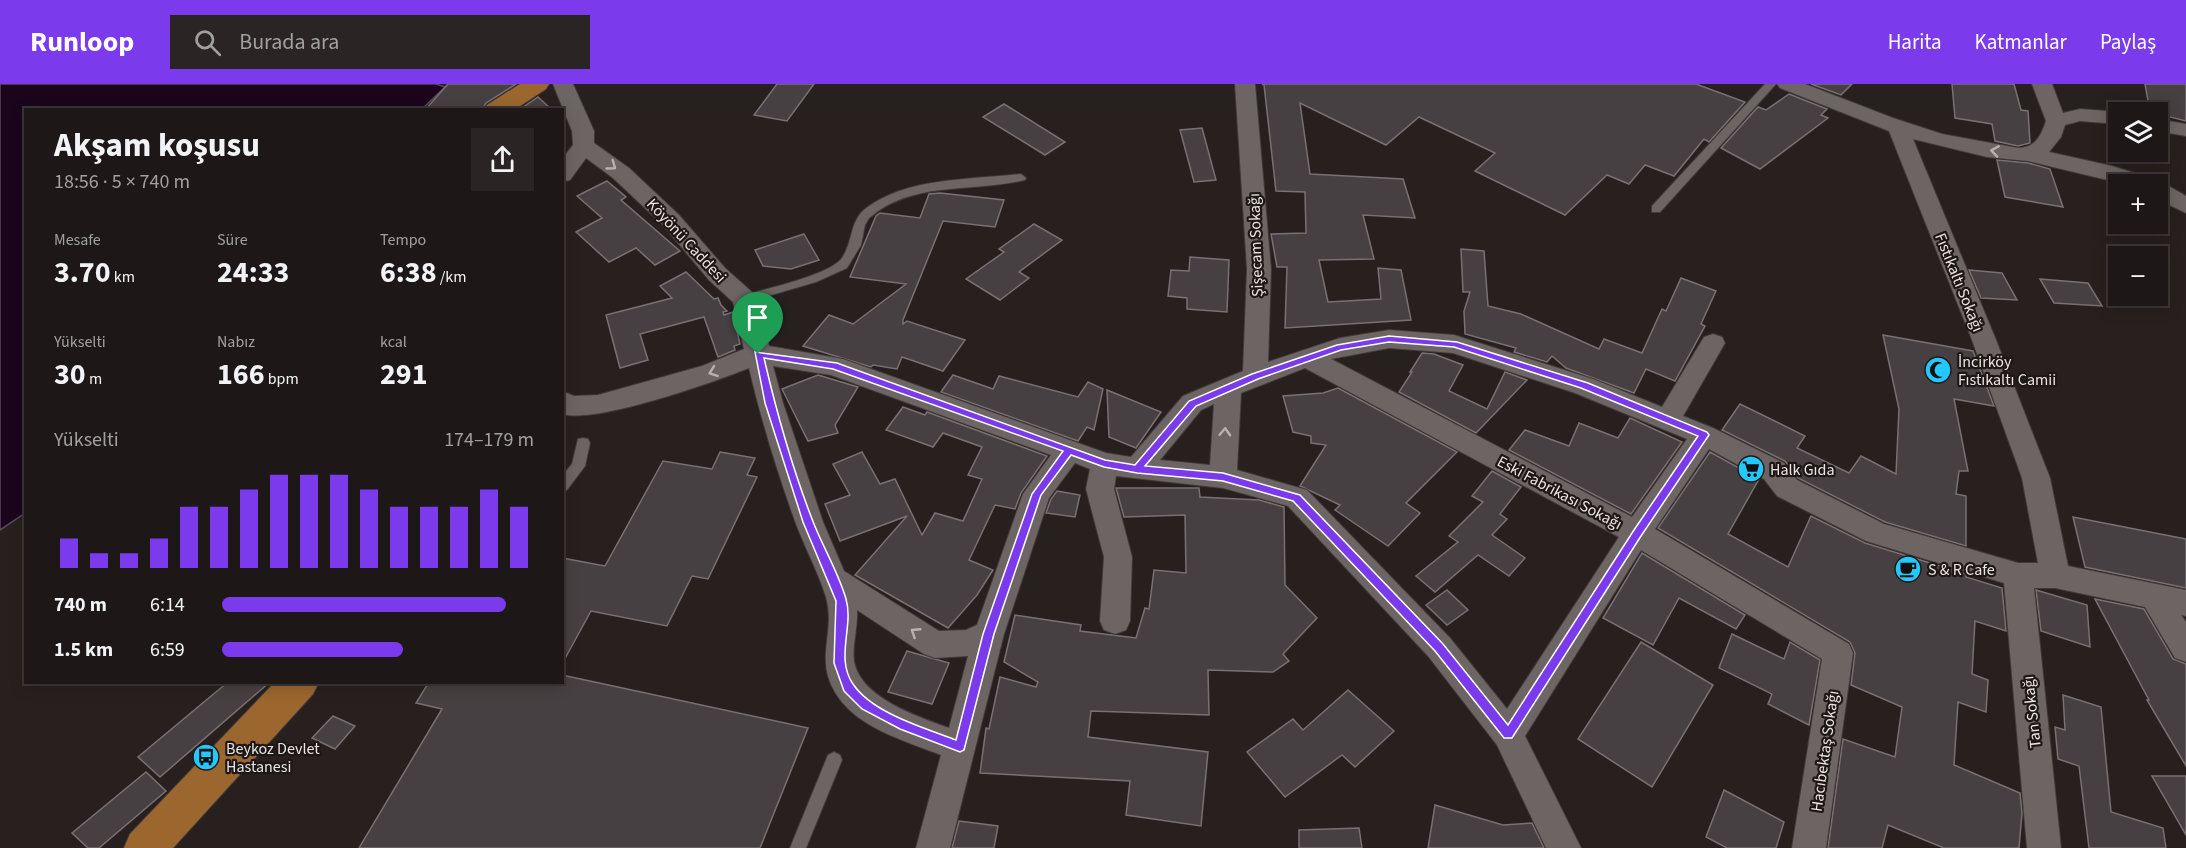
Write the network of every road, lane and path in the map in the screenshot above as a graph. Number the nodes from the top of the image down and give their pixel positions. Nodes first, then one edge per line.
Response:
1 (537, 84) edge
2 (563, 84) edge
3 (1245, 84) edge
4 (1771, 84) edge
5 (1787, 84) edge
6 (1852, 84) edge
7 (2042, 84) edge
8 (1843, 105) junction
9 (499, 108) edge
10 (2108, 117) edge
11 (2056, 121) junction
12 (1898, 127) junction
13 (2168, 127) edge
14 (2186, 130) edge
15 (584, 146) junction
16 (2028, 153) junction
17 (564, 172) edge
18 (2115, 174) edge
19 (1021, 178) dead end
20 (2168, 195) edge
21 (2186, 206) edge
22 (1656, 209) dead end
23 (744, 299) junction
24 (1713, 343) dead end
25 (758, 354) junction
26 (1309, 359) junction
27 (1255, 376) junction
28 (1228, 388) junction
29 (564, 402) edge
30 (1668, 419) junction
31 (1704, 435) junction
32 (584, 443) dead end
33 (1070, 450) junction
34 (1104, 463) junction
35 (1137, 470) junction
36 (1223, 477) junction
37 (564, 484) edge
38 (1637, 533) junction
39 (2018, 575) junction
40 (2055, 576) junction
41 (833, 579) junction
42 (2155, 598) junction
43 (2186, 603) edge
44 (1115, 621) dead end
45 (989, 634) junction
46 (2186, 649) edge
47 (1838, 653) joint
48 (298, 684) edge
49 (1508, 735) junction
50 (960, 747) junction
51 (834, 760) dead end
52 (145, 848) edge
53 (798, 848) edge
54 (933, 848) edge
55 (1564, 848) edge
56 (1809, 848) edge
57 (2044, 848) edge

1 - 9 main road
2 - 15 street
3 - 27 street, Şişecam Sokağı
4 - 22 lane
5 - 8 street
6 - 8 street
7 - 11 street
8 - 12 street
10 - 11 street
11 - 16 street
16 -> 12 street
12 - 40 street, Fıstıkaltı Sokağı
13 - 14 street
15 - 17 street
15 -> 23 street, Köyönü Caddesi
16 - 18 street
19 - 23 lane
20 - 21 street
23 - 25 street
24 - 30 street
25 -> 29 street
25 - 33 street
25 - 41 street
26 - 27 street
26 - 30 street
26 - 38 street, Eski Fabrikası Sokağı
27 - 28 street
28 - 35 street
36 -> 28 street
30 - 31 street
31 - 38 street
31 - 39 street
32 - 37 lane
33 - 34 street
33 - 45 street
34 - 35 street
34 - 44 street
35 - 36 street
36 - 49 street
38 - 47 street, Eski Fabrikası Sokağı
38 - 49 street
39 - 40 street
39 - 57 street, Tan Sokağı
40 - 42 street
45 -> 41 street
41 - 50 street
42 - 43 street
42 - 46 street
45 - 50 street
47 - 56 street, Hacıbektaş Sokağı
48 - 52 main road
49 - 55 street
50 - 54 street
51 - 53 lane

